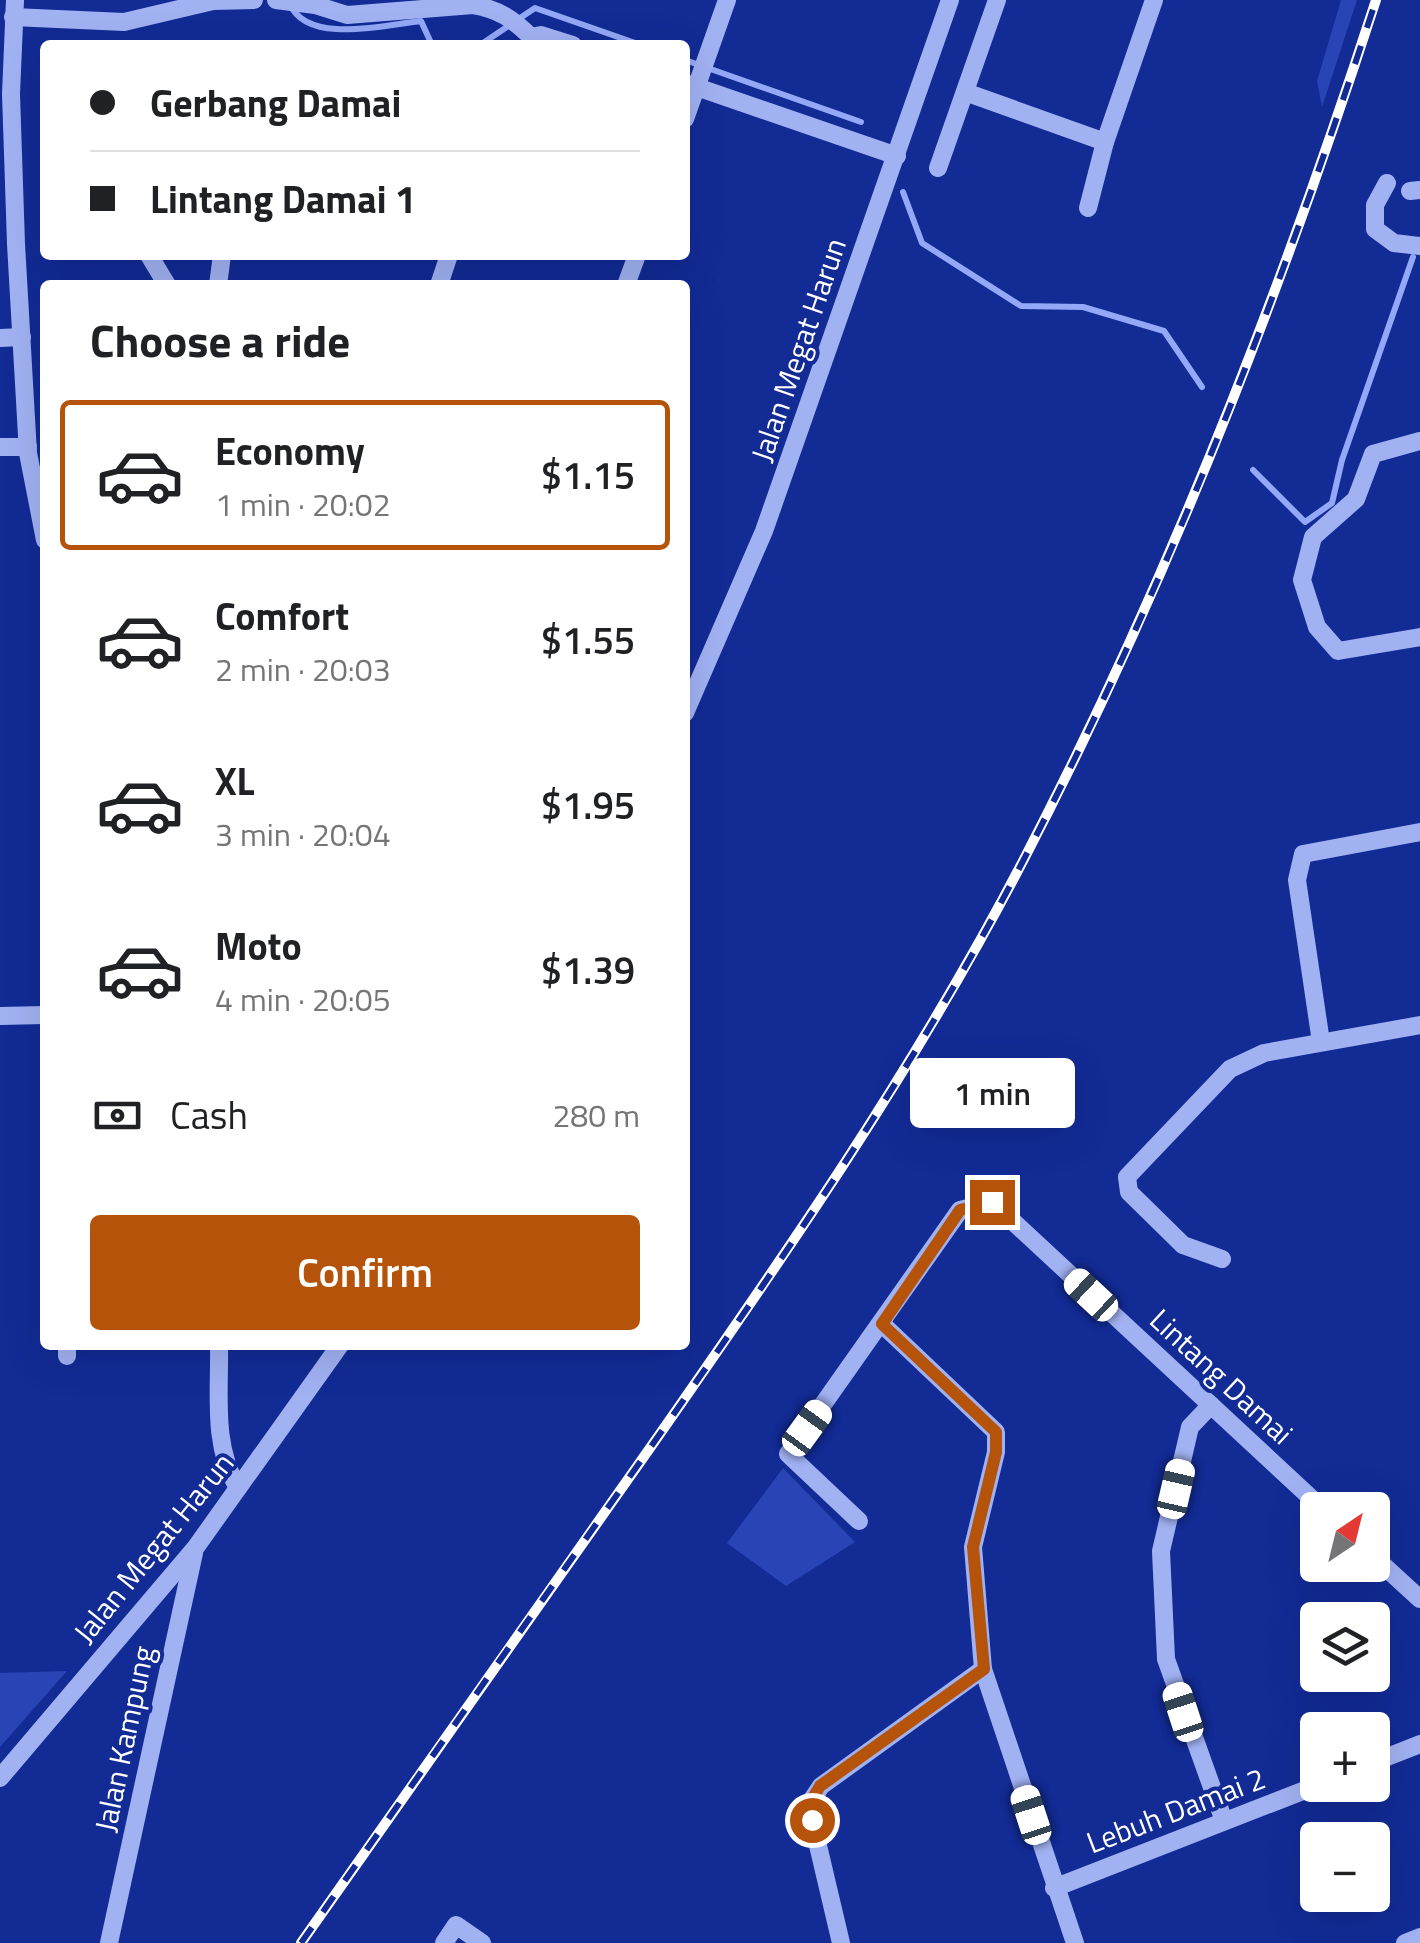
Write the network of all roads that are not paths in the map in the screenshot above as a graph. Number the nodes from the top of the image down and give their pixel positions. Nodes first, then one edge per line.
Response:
1 (254, 0) edge
2 (277, 0) edge
3 (727, 0) edge
4 (950, 0) edge
5 (997, 0) edge
6 (1154, 0) edge
7 (14, 9) edge
8 (520, 31) edge
9 (557, 40) edge
10 (694, 82) edge
11 (965, 92) junction
12 (6, 93) edge
13 (1105, 142) junction
14 (897, 156) junction
15 (938, 168) dead end
16 (7, 171) edge
17 (1388, 183) dead end
18 (1088, 208) dead end
19 (1420, 246) edge
20 (22, 336) junction
21 (0, 338) edge
22 (1420, 440) edge
23 (0, 448) edge
24 (28, 448) junction
25 (40, 513) edge
26 (1420, 637) edge
27 (690, 701) edge
28 (1420, 832) edge
29 (40, 1014) edge
30 (0, 1016) edge
31 (1420, 1025) edge
32 (1321, 1042) junction
33 (1222, 1259) dead end
34 (882, 1324) junction
35 (220, 1350) edge
36 (336, 1350) edge
37 (1211, 1405) junction
38 (238, 1488) junction
39 (1305, 1492) edge
40 (859, 1521) dead end
41 (196, 1547) junction
42 (1390, 1572) edge
43 (1420, 1599) edge
44 (984, 1669) junction
45 (1420, 1744) edge
46 (1390, 1756) edge
47 (0, 1778) edge
48 (1300, 1791) edge
49 (1224, 1822) junction
50 (1054, 1888) junction
51 (1420, 1937) edge
52 (109, 1943) edge
53 (444, 1943) edge
54 (482, 1943) edge
55 (841, 1943) edge
56 (1075, 1943) edge
57 (1405, 1943) edge

1 - 7 street
2 - 8 street
3 - 10 street
4 - 14 street, Jalan Megat Harun
5 - 11 street
6 - 13 street
7 - 12 street
8 - 9 street
10 - 14 street
11 - 13 street
11 - 15 street
12 - 16 street
13 - 18 street
14 - 27 street, Jalan Megat Harun
16 - 20 street
17 - 19 street
20 - 21 street
20 - 24 street
22 - 26 street
23 - 24 street
24 - 25 street
28 - 32 street
29 - 30 street
31 - 32 street
32 - 33 street
34 - 37 street, Lintang Damai
34 - 40 street
34 - 44 street
35 - 38 street
36 - 38 street, Jalan Megat Harun
37 - 39 street, Lintang Damai
37 - 49 street
38 - 41 street, Jalan Megat Harun
41 - 47 street, Jalan Megat Harun
41 - 52 street, Jalan Kampung
42 - 43 street
44 - 50 street
44 - 55 street
45 - 46 street
48 - 49 street, Lebuh Damai 2
49 - 50 street, Lebuh Damai 2
50 - 56 street
51 - 57 street
53 - 54 street

